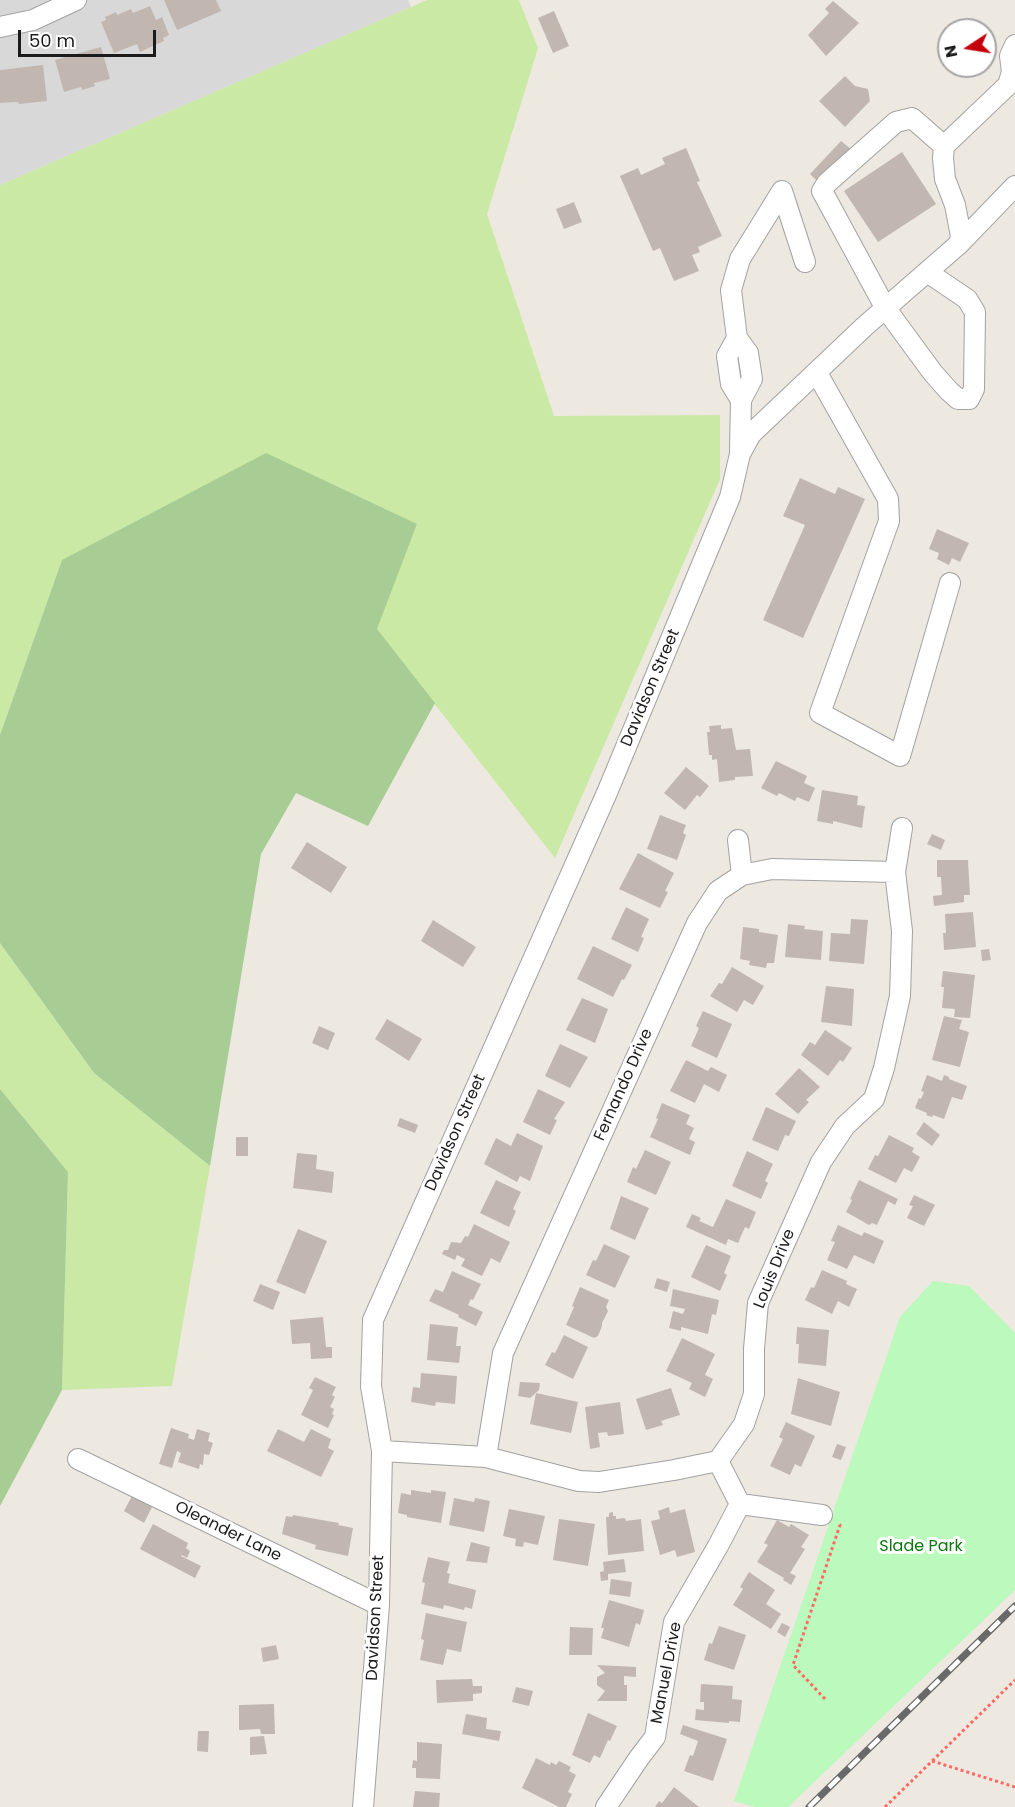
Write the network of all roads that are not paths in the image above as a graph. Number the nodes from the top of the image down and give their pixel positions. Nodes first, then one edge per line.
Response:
1 (76, 0) edge
2 (0, 27) edge
3 (1015, 45) edge
4 (944, 146) junction
5 (1015, 186) edge
6 (959, 244) junction
7 (805, 262) dead end
8 (927, 272) junction
9 (886, 309) junction
10 (817, 373) junction
11 (740, 454) junction
12 (950, 583) dead end
13 (902, 828) dead end
14 (738, 840) dead end
15 (895, 872) junction
16 (742, 875) junction
17 (382, 1451) junction
18 (486, 1457) junction
19 (78, 1459) dead end
20 (718, 1461) junction
21 (740, 1504) junction
22 (822, 1515) road end
23 (379, 1605) junction
24 (363, 1807) edge
25 (606, 1807) edge

1 - 2 street
3 - 4 street
4 - 6 street
4 - 9 street
5 - 6 street
6 - 8 street
7 - 11 street
8 - 9 street
8 - 9 street
9 - 10 street
10 - 11 street
10 - 12 street
11 - 17 street, Davidson Street
13 - 15 street, Louis Drive
14 - 16 street
15 - 16 street, Fernando Drive
15 - 20 street, Louis Drive
16 - 18 street, Fernando Drive
17 - 18 street
17 - 23 street, Davidson Street
18 - 20 street
19 - 23 street, Oleander Lane
20 - 21 street
21 - 22 street
21 - 25 street, Manuel Drive
23 - 24 street, Davidson Street

